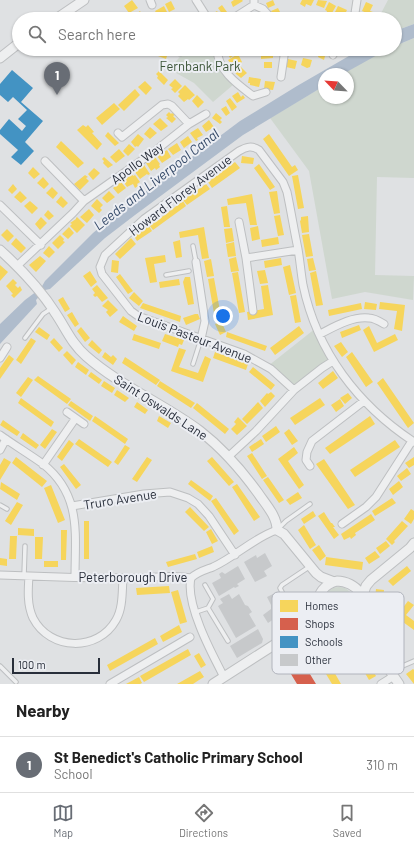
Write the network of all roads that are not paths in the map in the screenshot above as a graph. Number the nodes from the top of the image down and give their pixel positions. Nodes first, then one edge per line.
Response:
1 (84, 0) edge
2 (196, 0) edge
3 (349, 0) edge
4 (357, 1) edge
5 (254, 3) edge
6 (66, 12) edge
7 (204, 12) edge
8 (242, 12) edge
9 (266, 12) edge
10 (354, 12) edge
11 (12, 49) edge
12 (218, 56) edge
13 (284, 56) edge
14 (0, 58) edge
15 (281, 77) dead end
16 (266, 92) dead end
17 (206, 114) dead end
18 (189, 124) junction
19 (118, 133) dead end
20 (45, 161) dead end
21 (84, 201) junction
22 (0, 205) edge
23 (239, 222) dead end
24 (40, 245) junction
25 (193, 246) dead end
26 (298, 250) junction
27 (0, 252) edge
28 (105, 255) joint
29 (246, 258) junction
30 (196, 262) joint
31 (17, 266) junction
32 (193, 271) junction
33 (166, 275) dead end
34 (52, 308) junction
35 (253, 311) dead end
36 (384, 324) dead end
37 (320, 334) junction
38 (25, 338) dead end
39 (201, 339) junction
40 (7, 347) dead end
41 (0, 358) edge
42 (333, 361) junction
43 (193, 364) dead end
44 (294, 390) junction
45 (364, 401) junction
46 (67, 412) dead end
47 (75, 419) junction
48 (84, 424) dead end
49 (3, 437) edge
50 (413, 441) edge
51 (0, 450) edge
52 (228, 457) junction
53 (43, 465) junction
54 (310, 466) dead end
55 (310, 504) dead end
56 (0, 505) edge
57 (72, 506) junction
58 (6, 509) dead end
59 (343, 514) dead end
60 (277, 530) junction
61 (25, 546) dead end
62 (413, 547) edge
63 (235, 555) junction
64 (313, 570) junction
65 (0, 575) edge
66 (26, 576) junction
67 (75, 577) junction
68 (123, 578) junction
69 (191, 578) junction
70 (371, 580) junction
71 (334, 582) junction
72 (350, 583) junction
73 (205, 585) dead end
74 (282, 592) edge
75 (321, 592) joint
76 (360, 592) edge
77 (364, 592) edge
78 (208, 608) junction
79 (196, 612) junction
80 (190, 637) dead end
81 (228, 641) dead end
82 (272, 647) edge
83 (272, 650) edge
84 (414, 661) edge
85 (0, 666) edge
86 (404, 669) edge
87 (395, 677) edge
88 (222, 681) edge
89 (16, 682) dead end
90 (110, 684) edge
91 (212, 684) edge
92 (381, 684) edge

1 - 6 street
2 - 7 street
3 - 4 street
4 - 10 street
5 - 8 street
5 - 9 street
11 - 14 street
12 - 16 street
13 - 15 street
17 - 18 street, Apollo Way
18 - 19 street
18 - 21 street, Apollo Way
20 - 21 street
21 - 24 street, Apollo Way
22 - 24 street
23 - 29 street
24 - 31 street, Apollo Way
25 - 30 lane
26 - 28 street, Howard Florey Avenue
26 - 29 street
26 - 37 street
27 - 31 street, Saint Oswalds Lane
28 - 39 street, Louis Pasteur Avenue
29 - 35 street
30 - 32 street
31 - 34 street, Saint Oswalds Lane
32 - 33 lane
32 - 39 street
34 - 38 lane
34 - 52 street, Saint Oswalds Lane
36 - 37 street
37 - 42 street
39 - 43 lane
39 - 44 street, Louis Pasteur Avenue
40 - 41 street
42 - 44 street
42 - 45 street
44 - 52 street
45 - 50 street
45 - 54 street
46 - 47 street
47 - 48 street
47 - 53 street
49 - 51 street
49 - 53 street
50 - 59 street
52 - 60 street, Saint Oswalds Lane
53 - 57 street
55 - 60 lane
56 - 58 lane
57 - 63 street, Truro Avenue
57 - 67 street
60 - 63 street, Peterborough Drive
60 - 64 street, Saint Oswalds Lane
61 - 66 lane
62 - 70 street
63 - 69 street, Peterborough Drive
64 - 71 street, Saint Oswalds Lane
64 - 74 lane
64 - 75 street, Saint Oswalds Lane
65 - 66 street, Peterborough Drive
66 - 67 street, Peterborough Drive
66 - 68 street
67 - 68 street, Peterborough Drive
68 - 69 street, Peterborough Drive
69 - 79 street
70 - 72 street
70 - 77 street
71 - 72 street
71 - 75 street
72 - 76 street
73 - 78 lane
78 - 79 lane
78 - 81 lane
79 - 88 street
80 - 90 street
82 - 88 street
83 - 88 street
84 - 86 lane
85 - 89 lane
87 - 92 street
88 - 91 street

